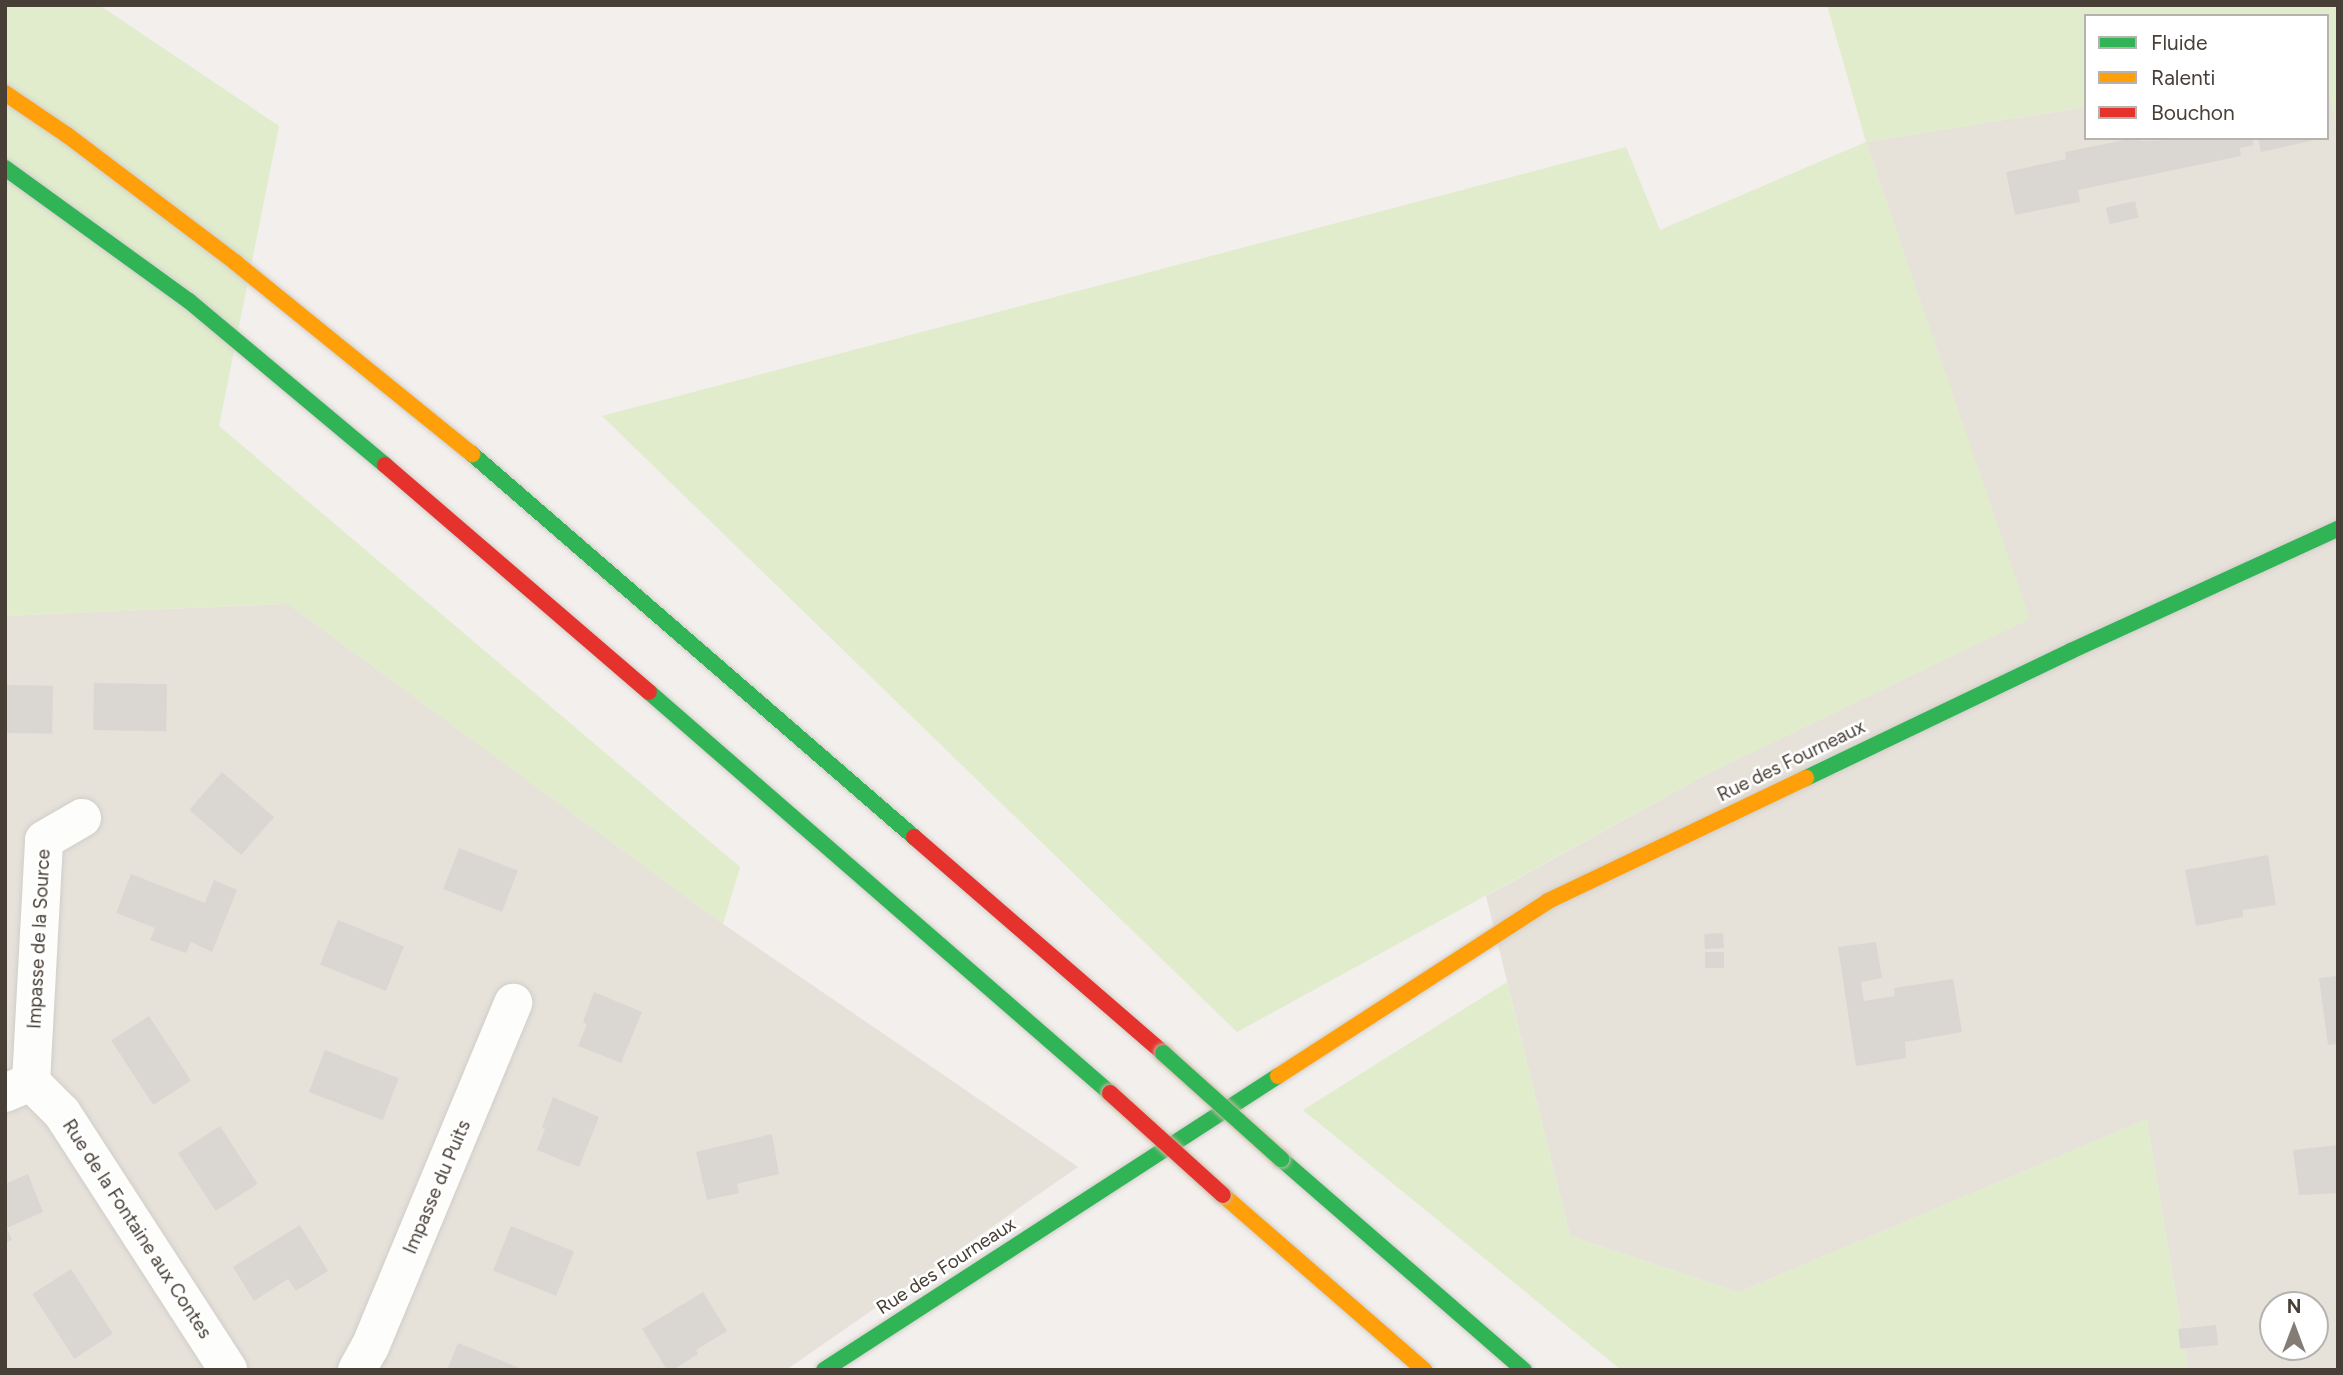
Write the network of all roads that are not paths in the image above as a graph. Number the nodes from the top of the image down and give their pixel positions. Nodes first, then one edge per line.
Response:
1 (5, 93) edge
2 (5, 168) edge
3 (2338, 529) edge
4 (82, 818) dead end
5 (513, 1003) dead end
6 (18, 1088) edge
7 (228, 1370) edge
8 (357, 1370) edge
9 (824, 1370) edge
10 (1424, 1370) edge
11 (1524, 1370) edge

1 - 11 main road, bridge
2 - 10 main road, bridge
3 - 9 main road, Rue des Fourneaux
4 - 6 street, Impasse de la Source
5 - 8 street, Impasse du Puits
6 - 7 street, Rue de la Fontaine aux Contes

